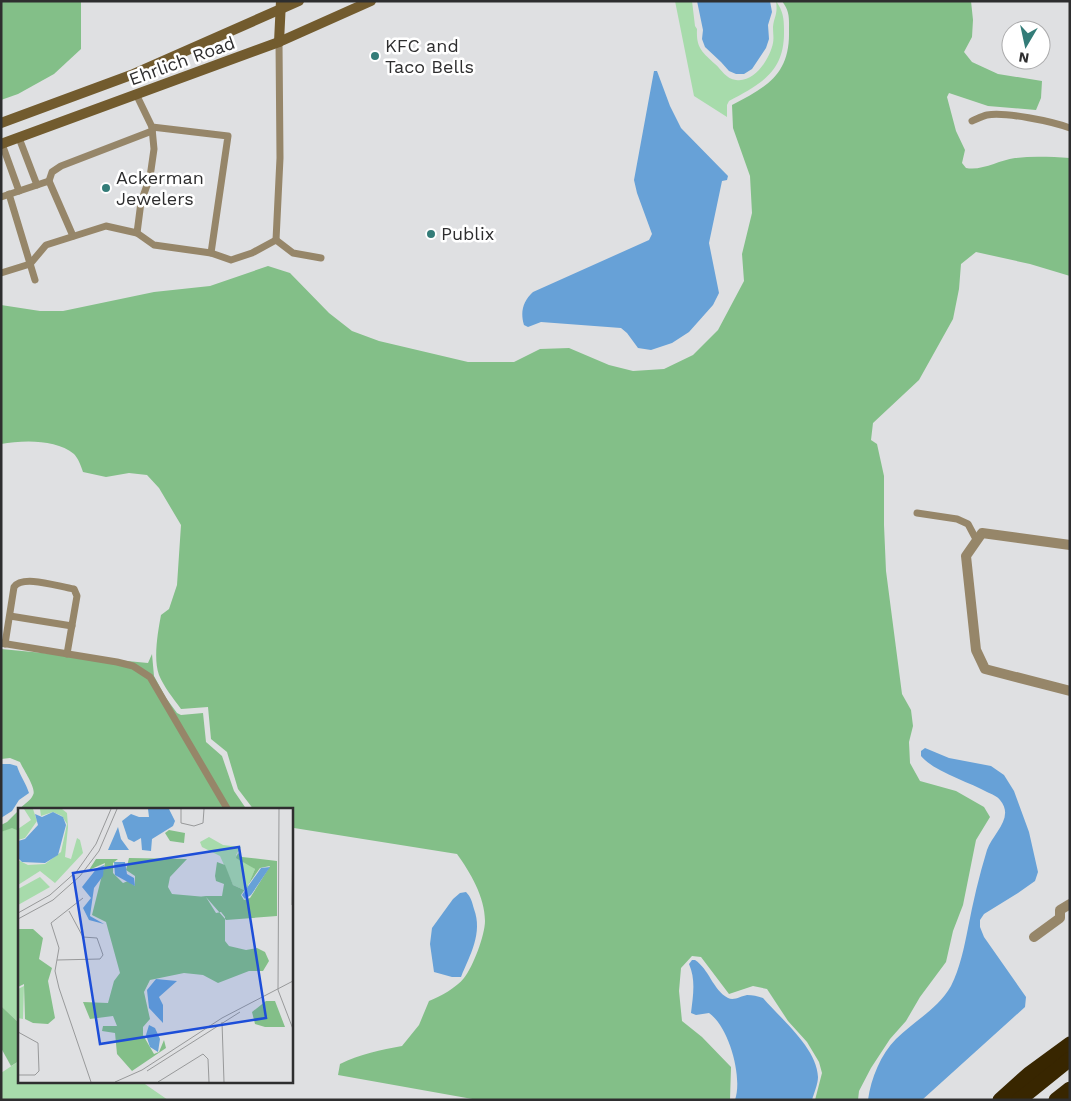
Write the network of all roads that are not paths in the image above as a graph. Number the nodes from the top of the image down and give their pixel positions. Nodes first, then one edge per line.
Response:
1 (299, 1) edge
2 (371, 1) edge
3 (280, 5) edge
4 (280, 42) junction
5 (137, 96) junction
6 (972, 121) dead end
7 (1, 123) edge
8 (1070, 128) edge
9 (152, 129) junction
10 (19, 138) junction
11 (2, 144) edge
12 (49, 181) junction
13 (37, 185) junction
14 (19, 191) junction
15 (9, 194) junction
16 (1, 197) edge
17 (136, 233) junction
18 (73, 236) junction
19 (276, 240) junction
20 (211, 253) junction
21 (322, 258) dead end
22 (30, 264) junction
23 (1, 273) edge
24 (35, 280) dead end
25 (917, 513) dead end
26 (977, 541) junction
27 (1070, 545) edge
28 (10, 616) junction
29 (72, 626) junction
30 (3, 644) edge
31 (68, 654) junction
32 (1070, 691) edge
33 (227, 808) edge
34 (1070, 904) edge
35 (1034, 937) dead end
36 (1070, 1044) edge
37 (1070, 1059) edge
38 (1070, 1089) edge
39 (1000, 1100) edge
40 (1019, 1100) edge
41 (1056, 1100) edge

1 - 3 main road, Ehrlich Road
2 - 4 main road, Ehrlich Road
3 - 4 main road
3 - 7 main road, Ehrlich Road
4 - 5 main road, Ehrlich Road
4 - 19 lane
5 - 9 lane
5 - 10 main road, Ehrlich Road
6 - 8 lane
9 - 12 lane
9 - 17 lane
9 - 20 lane
10 - 11 main road, Ehrlich Road
10 - 13 lane
11 - 14 lane
12 - 13 lane
12 - 18 lane
13 - 14 lane
14 - 15 lane
15 - 16 lane
15 - 22 lane
17 - 18 lane
17 - 20 lane
18 - 22 lane
19 - 20 lane
19 - 21 lane
22 - 23 lane
22 - 24 lane
25 - 26 lane
26 - 27 street
26 - 32 street
28 - 29 lane
28 - 29 lane
28 - 30 lane
29 - 31 lane
30 - 31 lane
31 - 33 lane
34 - 35 street
36 - 39 highway
37 - 40 highway
38 - 41 highway

